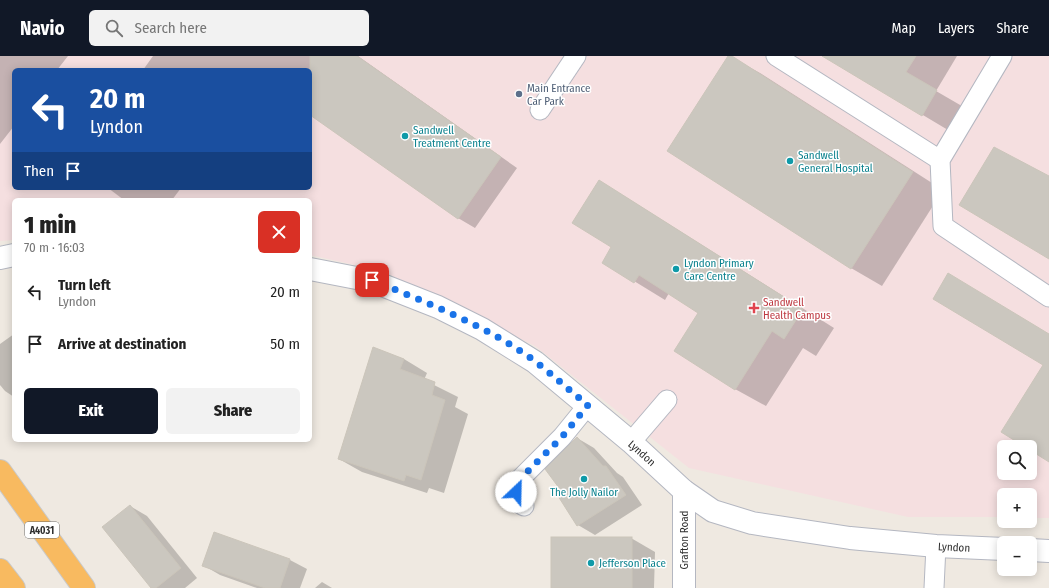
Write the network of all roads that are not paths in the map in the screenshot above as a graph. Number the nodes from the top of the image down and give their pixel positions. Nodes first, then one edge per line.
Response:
1 (576, 56) edge
2 (776, 56) edge
3 (1002, 56) edge
4 (540, 110) dead end
5 (940, 160) junction
6 (12, 255) edge
7 (0, 258) edge
8 (312, 269) edge
9 (1049, 296) edge
10 (667, 400) dead end
11 (588, 405) junction
12 (631, 442) junction
13 (0, 471) edge
14 (684, 491) junction
15 (524, 506) dead end
16 (936, 546) junction
17 (997, 549) edge
18 (1037, 550) edge
19 (1049, 551) edge
20 (0, 570) edge
21 (14, 588) edge
22 (84, 588) edge
23 (684, 588) edge
24 (934, 588) edge

1 - 4 lane
2 - 5 lane
3 - 5 lane
5 - 9 lane
6 - 7 street
8 - 11 street, Lyndon
10 - 12 lane
11 - 12 street, Lyndon
11 - 15 lane
12 - 14 street, Lyndon
13 - 22 highway, A4031
14 - 16 street, Lyndon
14 - 23 street, Grafton Road
16 - 17 street, Lyndon
16 - 24 lane
18 - 19 street
20 - 21 highway

